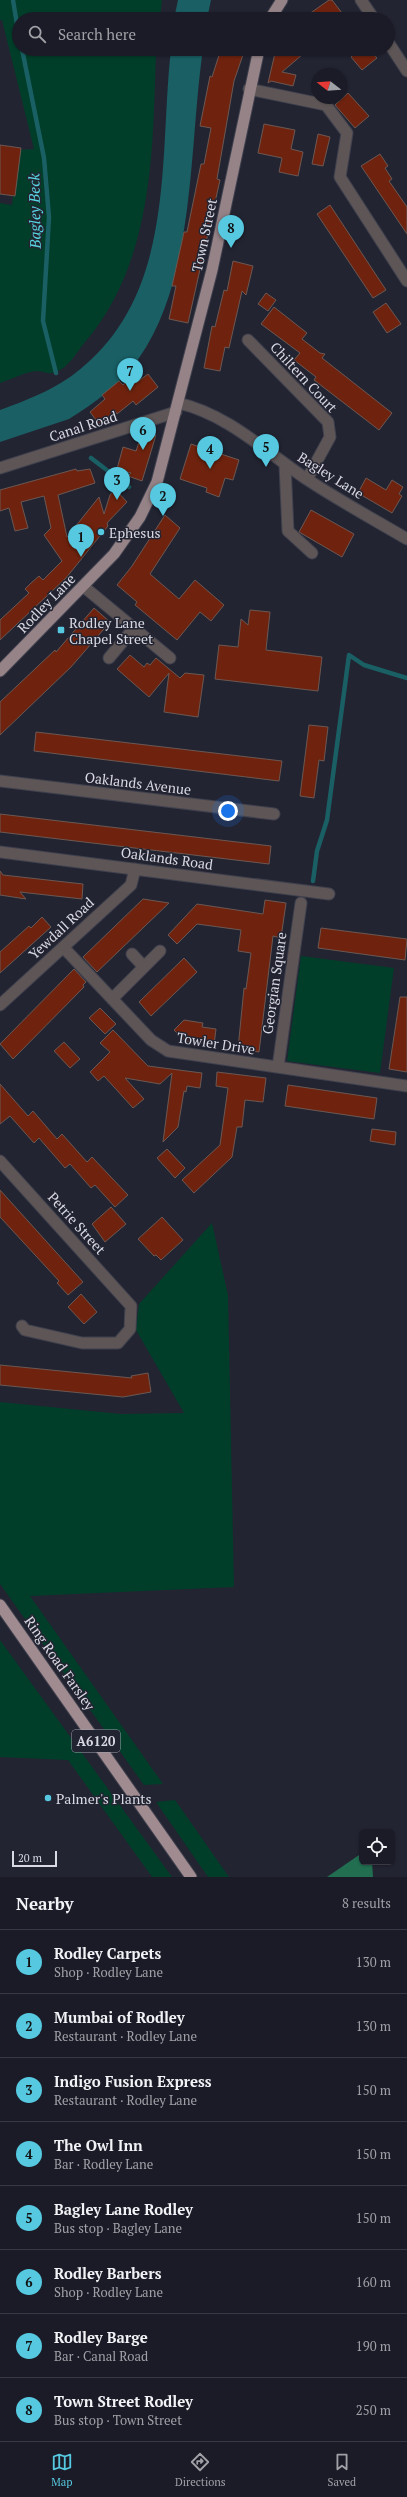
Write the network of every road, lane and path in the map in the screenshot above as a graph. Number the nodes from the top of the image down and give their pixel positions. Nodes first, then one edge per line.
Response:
1 (282, 0) edge
2 (361, 0) edge
3 (274, 12) edge
4 (369, 12) edge
5 (395, 53) edge
6 (257, 56) edge
7 (407, 71) edge
8 (249, 89) junction
9 (407, 281) edge
10 (248, 340) dead end
11 (177, 408) junction
12 (285, 465) junction
13 (0, 468) edge
14 (307, 480) junction
15 (407, 539) edge
16 (312, 553) dead end
17 (84, 586) junction
18 (134, 628) junction
19 (109, 658) dead end
20 (170, 658) dead end
21 (1, 668) edge
22 (0, 781) edge
23 (274, 814) dead end
24 (0, 852) edge
25 (135, 869) junction
26 (329, 894) dead end
27 (301, 903) dead end
28 (63, 947) junction
29 (160, 951) dead end
30 (132, 954) dead end
31 (144, 967) junction
32 (112, 999) junction
33 (0, 1005) edge
34 (278, 1067) junction
35 (407, 1086) edge
36 (0, 1161) edge
37 (22, 1326) dead end
38 (0, 1605) edge
39 (191, 1877) edge

1 - 3 main road
2 - 4 street
5 - 7 street
6 - 8 main road, Town Street
8 - 9 street
8 - 11 main road, Town Street
10 - 14 street, Chiltern Court
11 - 12 street, Bagley Lane
11 - 13 street, Canal Road
11 - 17 main road, Rodley Lane
12 - 14 street, Bagley Lane
12 - 16 street
14 - 15 street, Bagley Lane
17 - 18 street
17 - 21 main road, Rodley Lane
18 - 19 street
18 - 20 street
22 - 23 street, Oaklands Avenue
24 - 25 street, Oaklands Road
25 - 26 street, Oaklands Road
25 - 28 street, Yewdall Road
27 - 34 street, Georgian Square
28 - 32 street, Towler Drive
28 - 33 street, Yewdall Road
29 - 31 street
30 - 31 street
31 - 32 street
32 - 34 street, Towler Drive
34 - 35 street, Towler Drive
36 - 37 street, Petrie Street
38 - 39 highway, Ring Road Farsley / A6120

